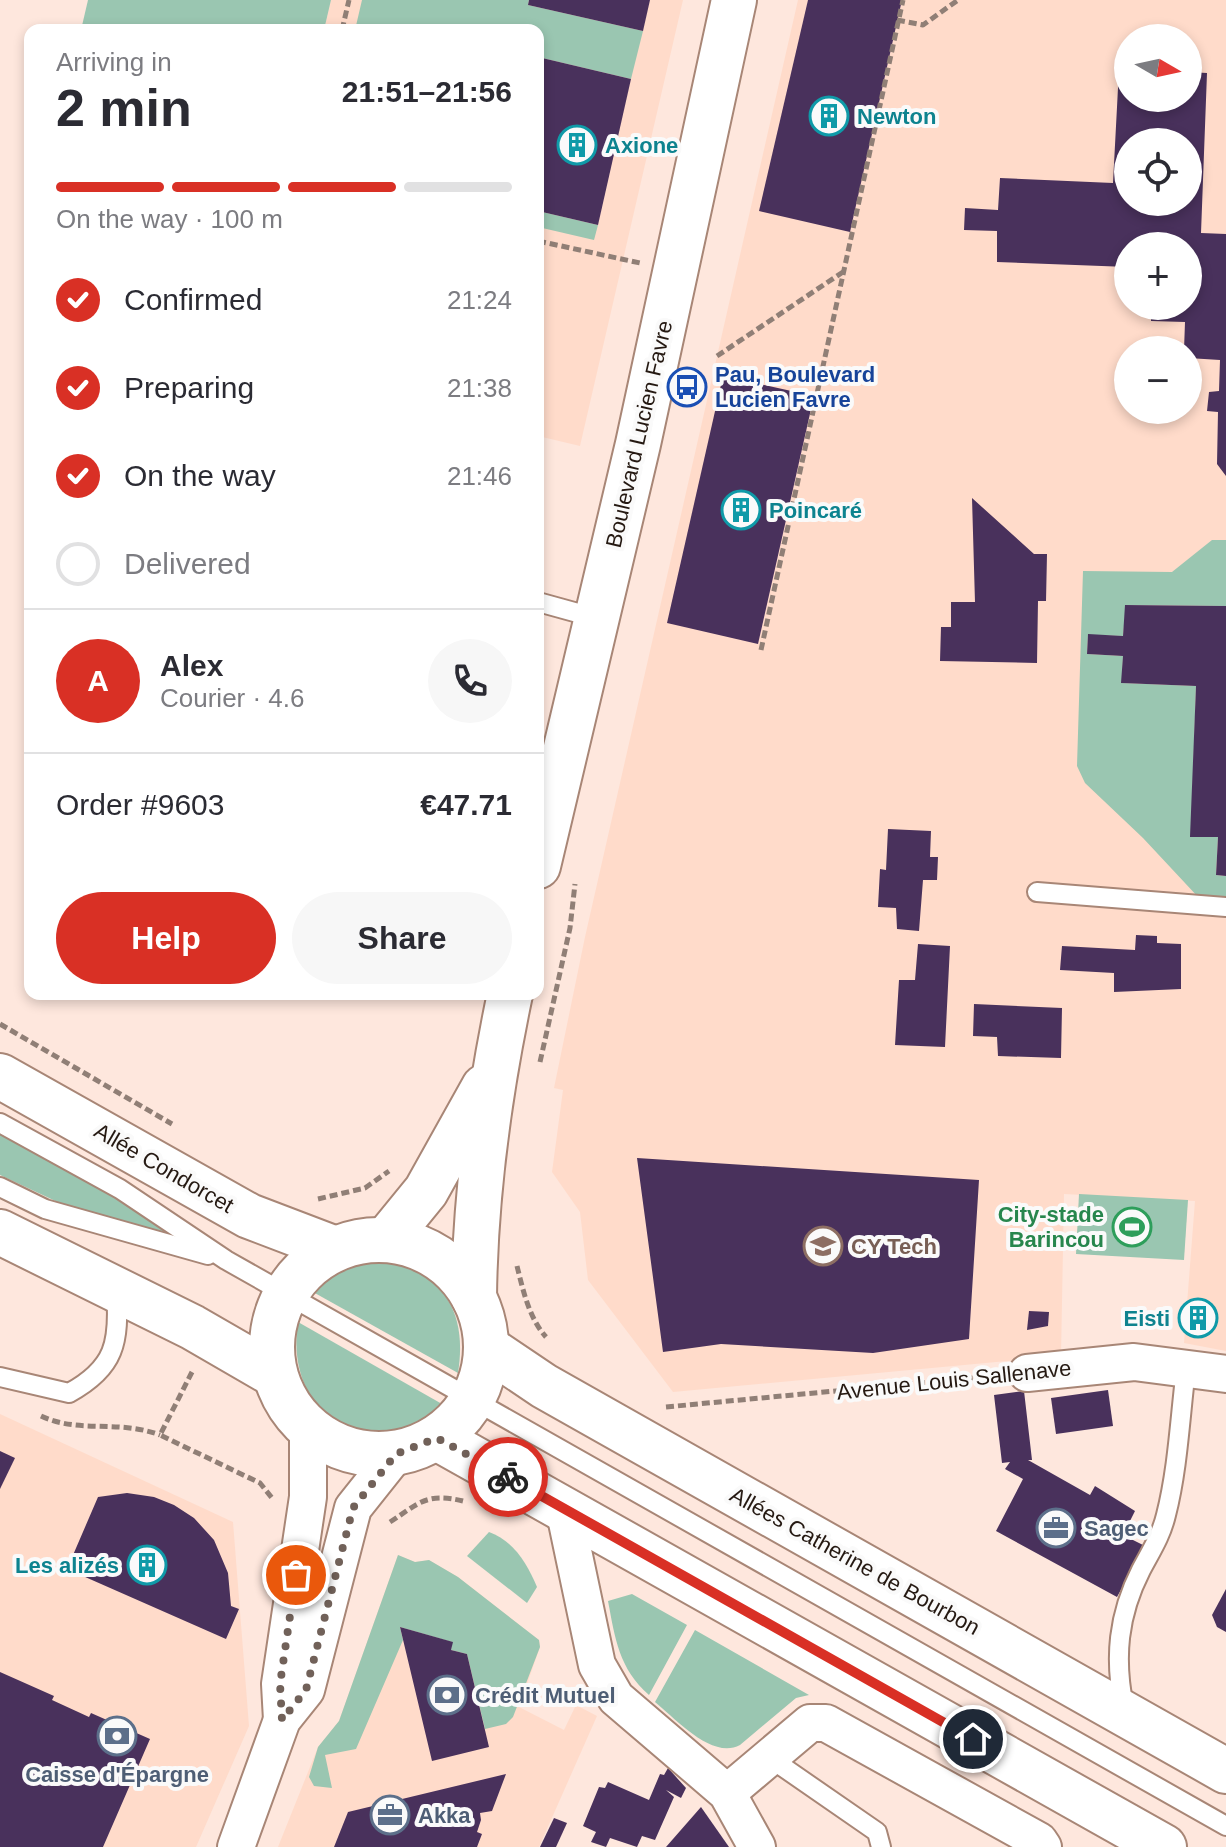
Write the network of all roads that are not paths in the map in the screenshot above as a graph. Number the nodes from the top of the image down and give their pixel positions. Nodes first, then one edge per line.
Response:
1 (734, 0) edge
2 (544, 604) edge
3 (596, 618) junction
4 (557, 867) edge
5 (1037, 892) dead end
6 (1226, 907) edge
7 (509, 1000) edge
8 (495, 1067) junction
9 (0, 1076) edge
10 (0, 1123) edge
11 (0, 1187) edge
12 (0, 1232) edge
13 (386, 1240) junction
14 (333, 1248) junction
15 (226, 1260) junction
16 (116, 1289) junction
17 (286, 1294) junction
18 (474, 1298) junction
19 (486, 1347) junction
20 (1186, 1369) junction
21 (1027, 1373) road end
22 (1226, 1374) edge
23 (275, 1375) junction
24 (0, 1377) edge
25 (471, 1401) junction
26 (308, 1429) junction
27 (437, 1438) junction
28 (396, 1454) junction
29 (564, 1508) junction
30 (1125, 1714) junction
31 (282, 1720) junction
32 (770, 1758) junction
33 (1226, 1771) edge
34 (727, 1793) junction
35 (1226, 1826) edge
36 (236, 1847) edge
37 (757, 1847) edge
38 (881, 1847) edge
39 (1043, 1847) edge
40 (1164, 1847) edge

1 - 3 main road, Boulevard Lucien Favre
2 - 3 lane
3 - 4 main road, Boulevard Lucien Favre
5 - 6 lane
7 - 8 main road
8 - 13 main road
8 - 18 main road
9 - 14 main road, Allée Condorcet
10 - 15 lane
11 - 15 lane
12 - 16 main road
13 - 14 main road
13 - 18 main road
14 - 17 main road
15 - 17 lane
16 - 23 main road
16 - 24 lane
17 - 23 main road
17 - 25 lane
18 - 19 main road
19 - 25 main road
19 - 30 main road, Allées Catherine de Bourbon
20 - 21 street, Avenue Louis Sallenave
20 - 22 street, Avenue Louis Sallenave
20 - 30 lane
23 - 26 main road
25 - 27 main road
25 - 35 lane
26 - 28 main road
26 - 31 street
27 - 28 main road
27 - 29 main road
28 - 31 street
29 - 34 street
29 - 40 main road
30 - 33 main road, Allées Catherine de Bourbon
31 - 36 street
32 - 34 street
32 - 38 lane
32 - 39 street
34 - 37 street

